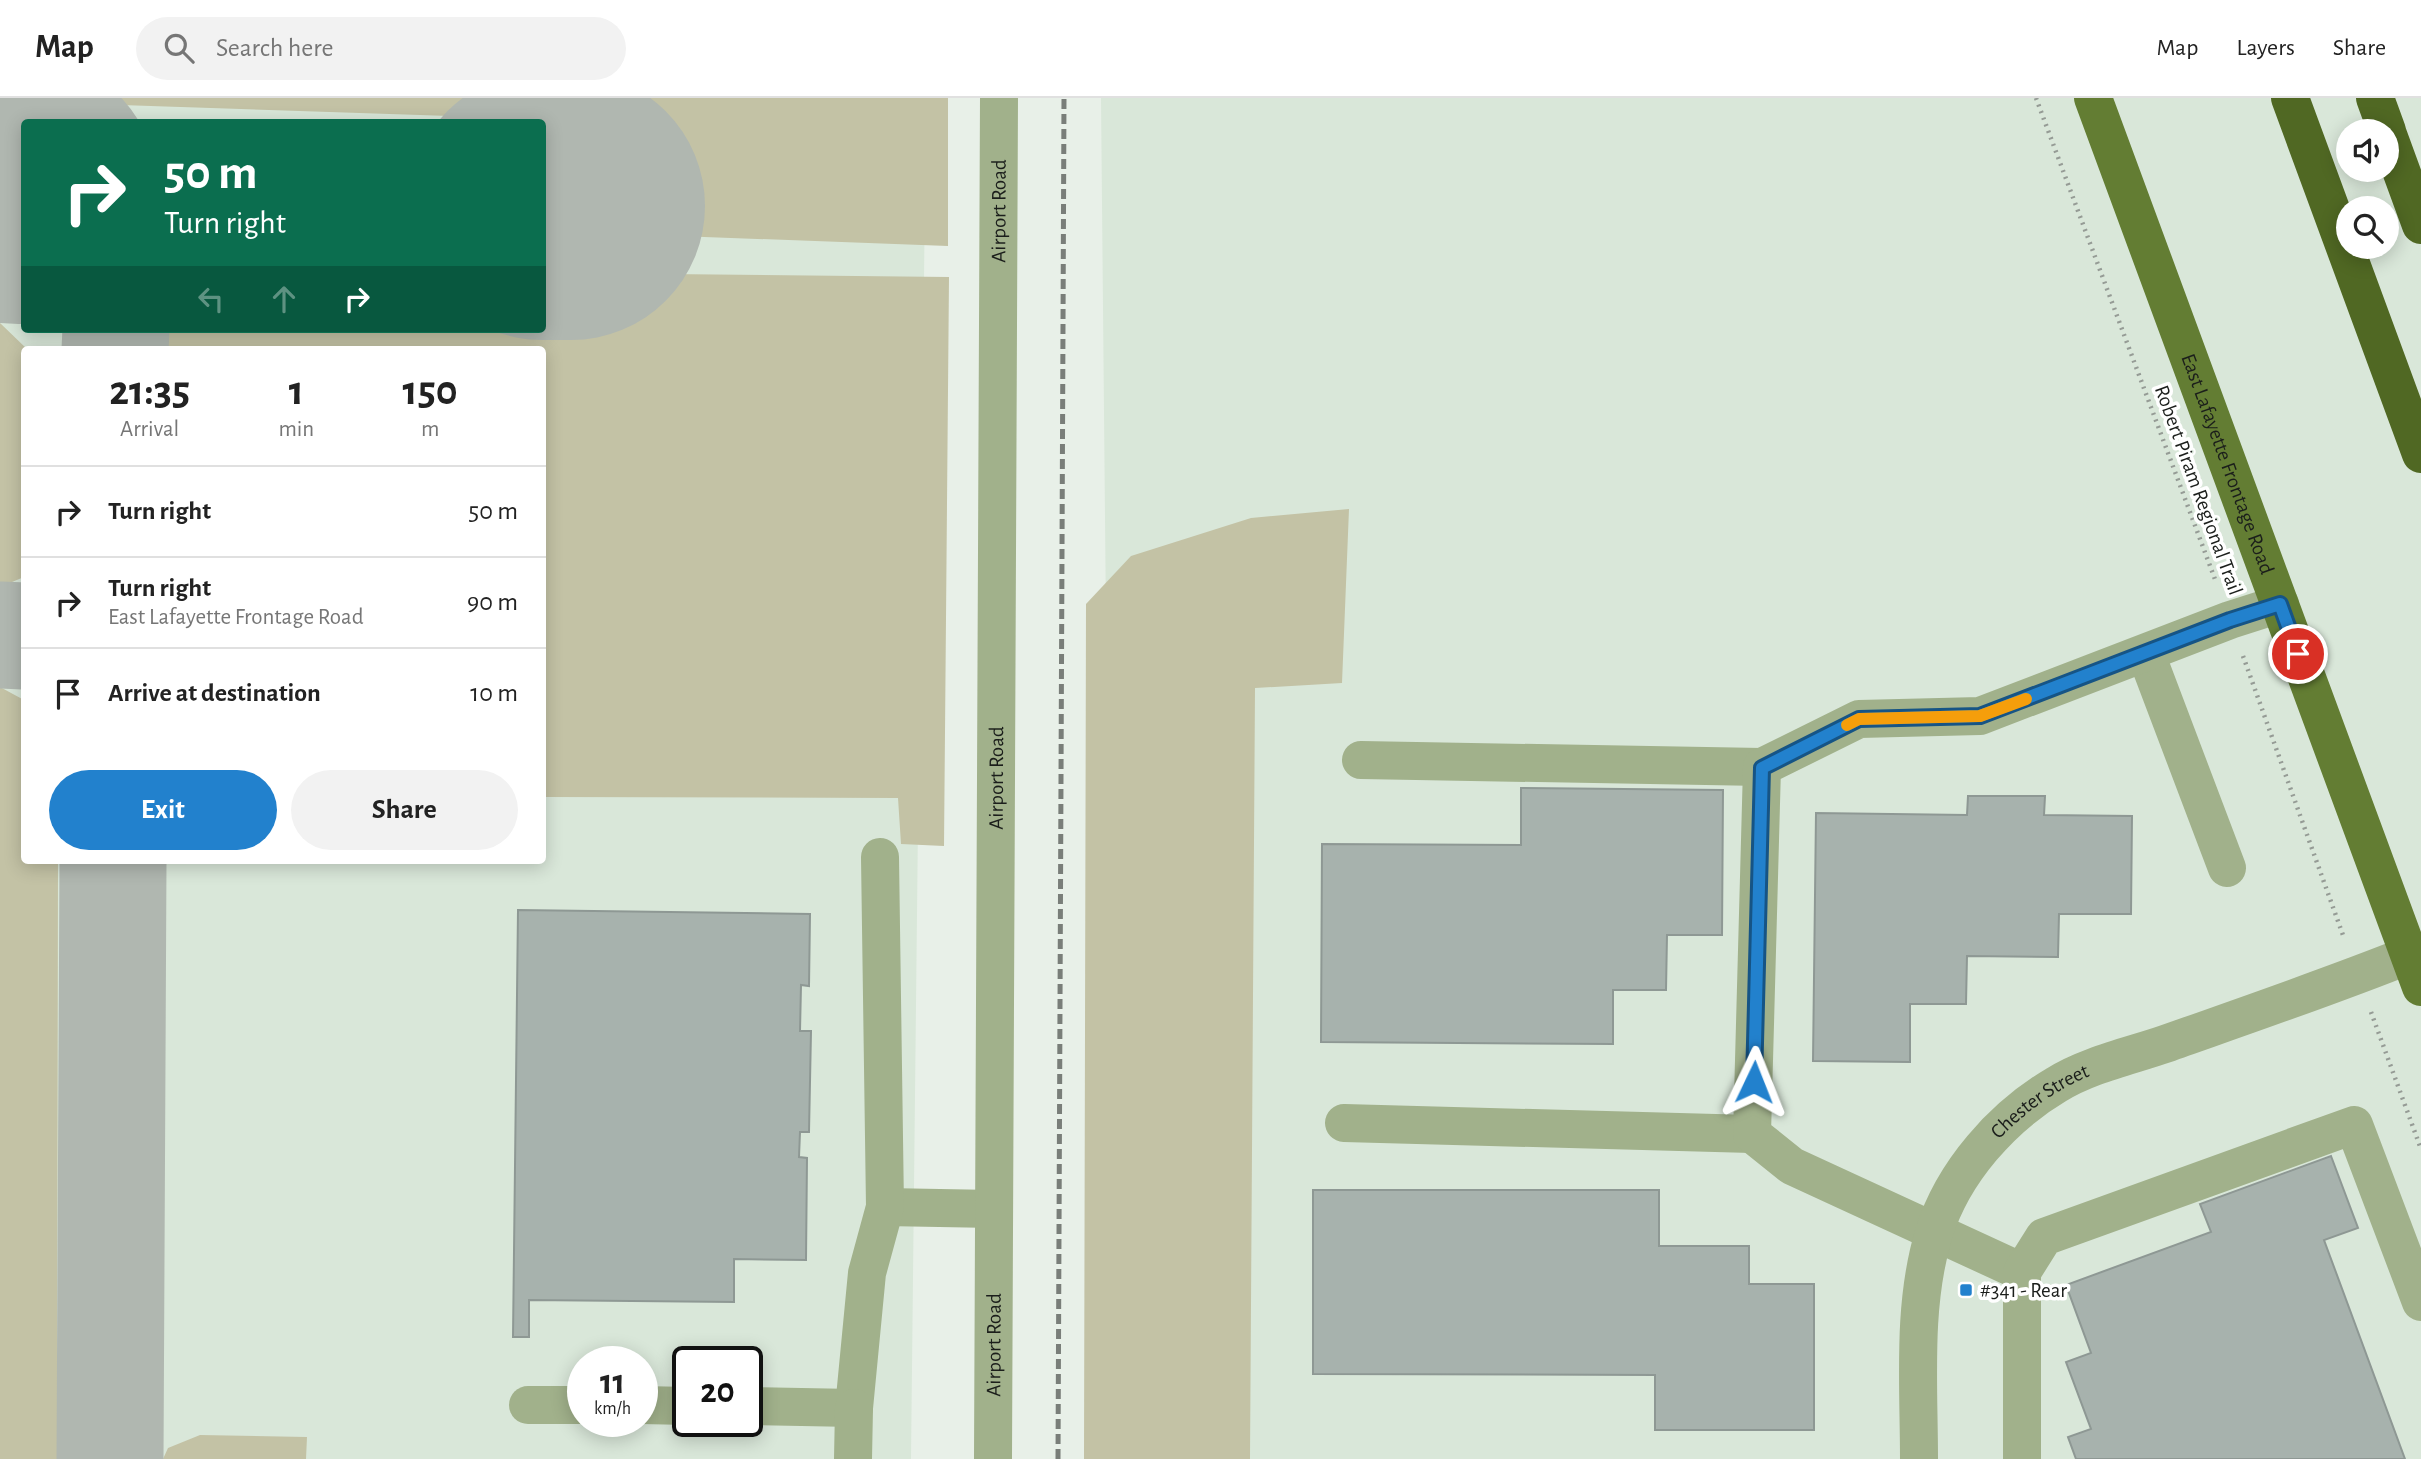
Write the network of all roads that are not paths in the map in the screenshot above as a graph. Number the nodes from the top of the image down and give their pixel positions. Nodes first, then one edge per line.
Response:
1 (999, 98) edge
2 (2093, 98) edge
3 (2290, 98) edge
4 (2375, 98) edge
5 (2382, 119) edge
6 (2399, 165) edge
7 (2421, 225) edge
8 (2421, 454) edge
9 (2280, 604) junction
10 (2146, 654) junction
11 (1361, 760) dead end
12 (1762, 768) junction
13 (880, 857) dead end
14 (2227, 867) dead end
15 (2415, 971) edge
16 (1344, 1123) dead end
17 (1752, 1134) junction
18 (885, 1207) junction
19 (994, 1209) junction
20 (1935, 1231) junction
21 (2022, 1272) junction
22 (2421, 1301) edge
23 (528, 1405) dead end
24 (567, 1405) edge
25 (763, 1406) edge
26 (854, 1408) junction
27 (853, 1459) edge
28 (993, 1459) edge
29 (1919, 1459) edge
30 (2022, 1459) edge

1 - 19 street, Airport Road
2 - 9 main road, East Lafayette Frontage Road
3 - 8 highway
4 - 5 highway
6 - 7 highway
9 - 10 street
9 - 15 main road, East Lafayette Frontage Road
10 - 12 street
10 - 14 street
11 - 12 street
12 - 17 street
13 - 18 street
15 - 20 street, Chester Street
16 - 17 street
17 - 20 street
18 - 19 street
18 - 26 street
19 - 28 street, Airport Road
20 - 21 street
20 - 29 street, Chester Street
21 - 22 street
21 - 30 street
23 - 24 street
25 - 26 street
26 - 27 street

